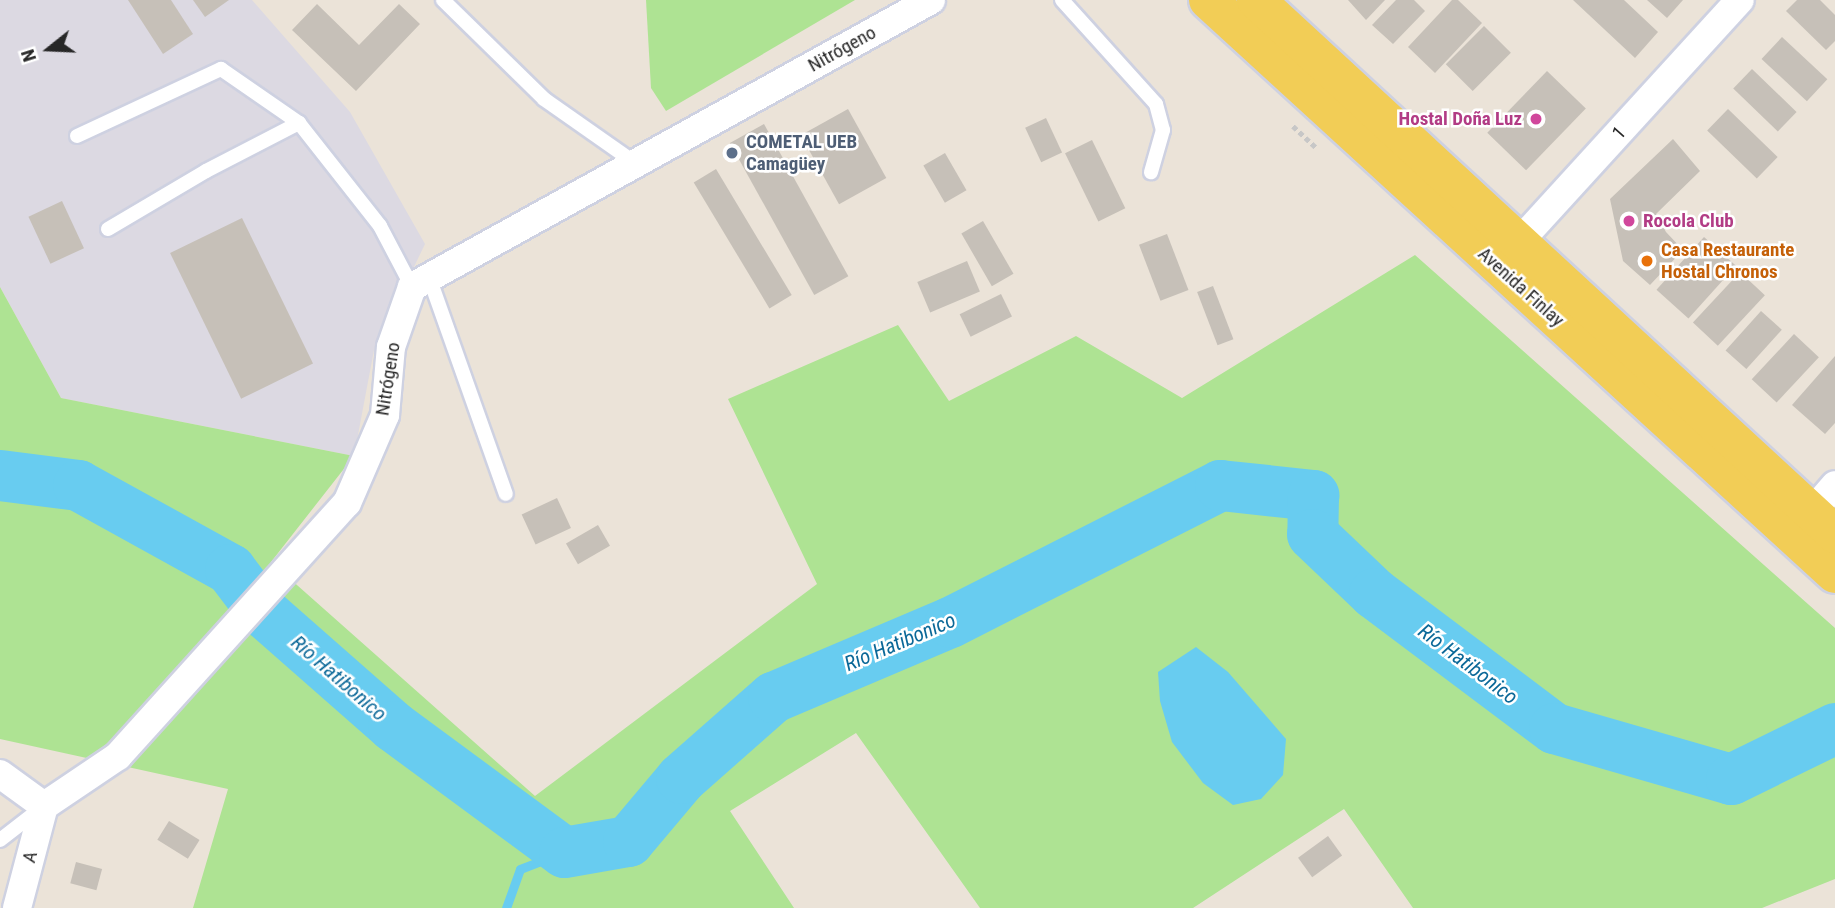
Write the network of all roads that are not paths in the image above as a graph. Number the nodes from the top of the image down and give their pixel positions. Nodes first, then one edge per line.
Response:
1 (443, 0) edge
2 (930, 0) edge
3 (1062, 0) edge
4 (1208, 0) edge
5 (1256, 0) edge
6 (1740, 0) edge
7 (299, 123) junction
8 (77, 136) dead end
9 (635, 163) junction
10 (1151, 172) dead end
11 (108, 229) dead end
12 (1508, 254) junction
13 (421, 282) junction
14 (506, 494) dead end
15 (1818, 516) edge
16 (1835, 574) edge
17 (0, 774) edge
18 (44, 806) junction
19 (0, 840) edge
20 (17, 908) edge

1 - 9 lane
2 - 9 street, Nitrógeno
3 - 10 lane
4 - 12 main road, Avenida Finlay
5 - 12 main road, Avenida Finlay
6 - 12 street, 1
7 - 8 lane
7 - 11 lane
7 - 13 lane
9 - 13 street, Nitrógeno
12 - 15 main road, Avenida Finlay
13 - 14 lane
13 - 18 street, Nitrógeno
15 - 16 main road, Avenida Finlay
17 - 18 street
18 - 19 lane
18 - 20 street, A

